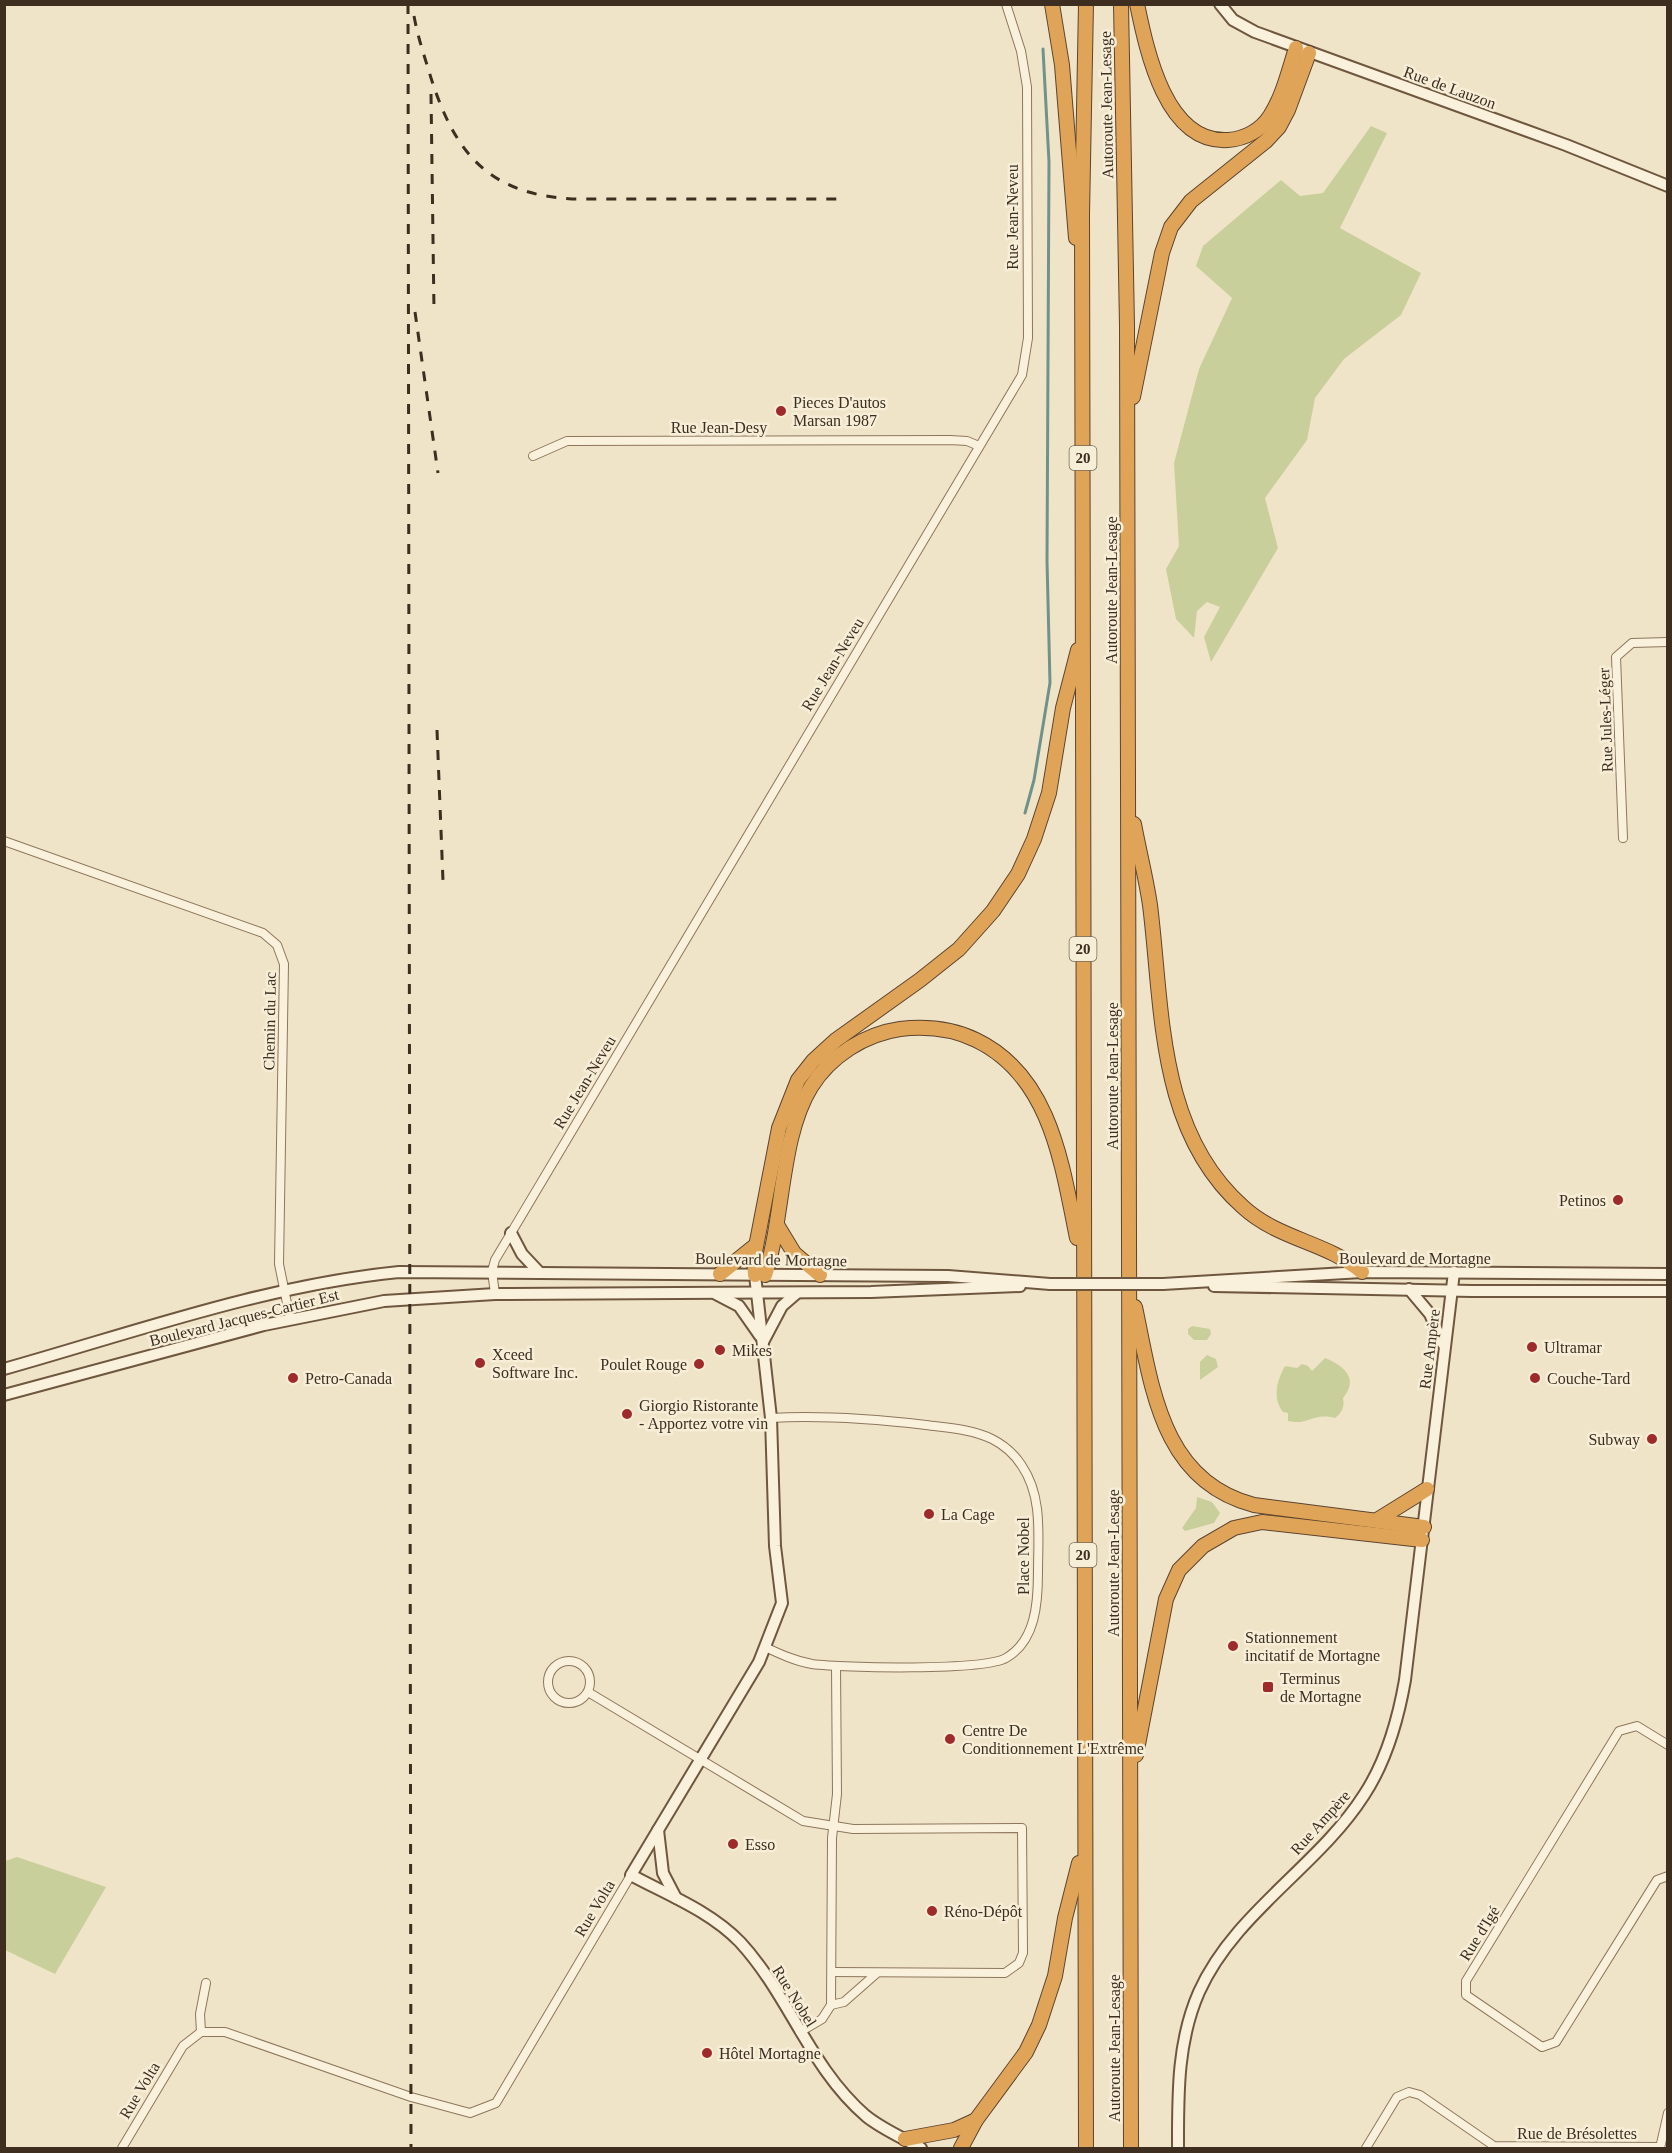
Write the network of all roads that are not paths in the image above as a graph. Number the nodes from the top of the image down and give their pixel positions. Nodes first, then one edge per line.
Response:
1 (1006, 4) edge
2 (1052, 4) edge
3 (1086, 4) edge
4 (1121, 4) edge
5 (1137, 4) edge
6 (1223, 8) edge
7 (1303, 50) junction
8 (1668, 186) edge
9 (1083, 285) junction
10 (1128, 422) junction
11 (979, 446) junction
12 (533, 456) dead end
13 (1083, 630) junction
14 (1668, 642) edge
15 (1128, 794) junction
16 (1623, 838) dead end
17 (4, 841) edge
18 (777, 1225) junction
19 (511, 1233) junction
20 (756, 1245) junction
21 (1083, 1267) junction
22 (492, 1271) junction
23 (538, 1271) junction
24 (1362, 1272) junction
25 (1454, 1272) junction
26 (720, 1274) junction
27 (1668, 1274) edge
28 (760, 1275) junction
29 (820, 1275) junction
30 (1129, 1279) junction
31 (1050, 1284) junction
32 (1163, 1284) junction
33 (1409, 1289) junction
34 (1451, 1289) junction
35 (283, 1291) junction
36 (1668, 1291) edge
37 (713, 1292) junction
38 (758, 1292) junction
39 (797, 1293) junction
40 (495, 1294) junction
41 (290, 1318) junction
42 (763, 1342) junction
43 (1444, 1348) junction
44 (4, 1369) edge
45 (4, 1395) edge
46 (771, 1418) junction
47 (1427, 1489) junction
48 (1377, 1520) junction
49 (1423, 1533) junction
50 (765, 1647) junction
51 (836, 1666) junction
52 (588, 1692) junction
53 (1668, 1745) edge
54 (700, 1757) junction
55 (1130, 1792) junction
56 (658, 1827) junction
57 (833, 1827) junction
58 (1084, 1843) junction
59 (631, 1875) junction
60 (1668, 1876) edge
61 (678, 1900) junction
62 (832, 1972) junction
63 (877, 1973) junction
64 (206, 1983) dead end
65 (831, 2005) junction
66 (201, 2032) junction
67 (800, 2032) junction
68 (1668, 2113) edge
69 (976, 2120) junction
70 (905, 2139) junction
71 (1494, 2147) edge
72 (122, 2148) edge
73 (921, 2148) edge
74 (961, 2148) edge
75 (1086, 2148) edge
76 (1131, 2148) edge
77 (1178, 2148) edge
78 (1366, 2148) edge
79 (1660, 2148) edge

1 - 11 street, Rue Jean-Neveu
2 - 9 highway
3 - 9 highway, Autoroute Jean-Lesage / 20
4 - 10 highway, Autoroute Jean-Lesage
5 - 7 highway
6 - 7 main road, Rue de Lauzon
7 - 8 main road, Rue de Lauzon
7 - 10 highway
9 - 13 highway, Autoroute Jean-Lesage / 20
10 - 15 highway, Autoroute Jean-Lesage
11 - 12 street, Rue Jean-Desy
11 - 19 street, Rue Jean-Neveu
13 - 20 highway
13 - 21 highway, Autoroute Jean-Lesage / 20
14 - 16 street, Rue Jules-Léger
15 - 24 highway
15 - 30 highway, Autoroute Jean-Lesage
17 - 35 street, Chemin du Lac
18 - 21 highway
18 - 28 highway
18 - 29 highway
19 - 22 street, Rue Jean-Neveu
19 - 23 main road
20 - 26 highway
20 - 28 highway
21 - 58 highway, Autoroute Jean-Lesage / 20
22 - 23 main road, Boulevard de Mortagne
22 - 35 main road, Boulevard Jacques-Cartier Est
22 - 40 street
23 - 26 main road, Boulevard de Mortagne
24 - 25 main road, Boulevard de Mortagne
24 - 32 main road, Boulevard de Mortagne
25 - 27 main road, Boulevard de Mortagne
25 - 34 main road, Rue Ampère
26 - 28 main road, Boulevard de Mortagne
28 - 29 main road, Boulevard de Mortagne
28 - 38 main road, Rue Volta
29 - 31 main road, Boulevard de Mortagne
30 - 48 highway
30 - 55 highway, Autoroute Jean-Lesage
31 - 32 main road, Boulevard de Mortagne, bridge
31 - 39 main road, Boulevard de Mortagne
32 - 33 main road, Boulevard de Mortagne
33 - 34 main road, Boulevard de Mortagne
33 - 43 main road
34 - 36 main road, Boulevard de Mortagne
34 - 43 main road, Rue Ampère
35 - 41 street, Chemin du Lac
35 - 44 main road, Boulevard Jacques-Cartier Est
37 - 38 main road, Boulevard de Mortagne
37 - 40 main road, Boulevard de Mortagne
37 - 42 main road
38 - 39 main road, Boulevard de Mortagne
38 - 42 main road, Rue Volta
39 - 42 main road
40 - 41 main road, Boulevard Jacques-Cartier Est
41 - 45 main road, Boulevard Jacques-Cartier Est
42 - 46 main road, Rue Volta
43 - 47 main road, Rue Ampère
46 - 50 main road, Rue Volta
46 - 51 street, Place Nobel
47 - 48 highway
47 - 49 main road, Rue Ampère
48 - 49 highway
49 - 55 highway
49 - 77 main road, Rue Ampère
50 - 51 street, Place Nobel
50 - 54 main road, Rue Volta
51 - 57 street
52 - 52 street
52 - 54 street
53 - 60 street, Rue d'Igé
54 - 56 main road, Rue Volta
54 - 57 street
55 - 76 highway, Autoroute Jean-Lesage
56 - 59 main road, Rue Volta
56 - 61 main road
57 - 62 street
57 - 63 street
58 - 69 highway
58 - 75 highway, Autoroute Jean-Lesage / 20
59 - 61 main road, Rue Nobel
59 - 66 street, Rue Volta
61 - 67 main road, Rue Nobel
62 - 63 street
62 - 65 street
63 - 65 street
64 - 66 street
65 - 67 street
66 - 72 street, Rue Volta
67 - 70 main road, Rue Nobel
68 - 79 street
69 - 70 highway
69 - 74 highway
70 - 73 main road, Rue Nobel
71 - 78 street, Rue de Brésolettes
71 - 79 street, Rue de Brésolettes

